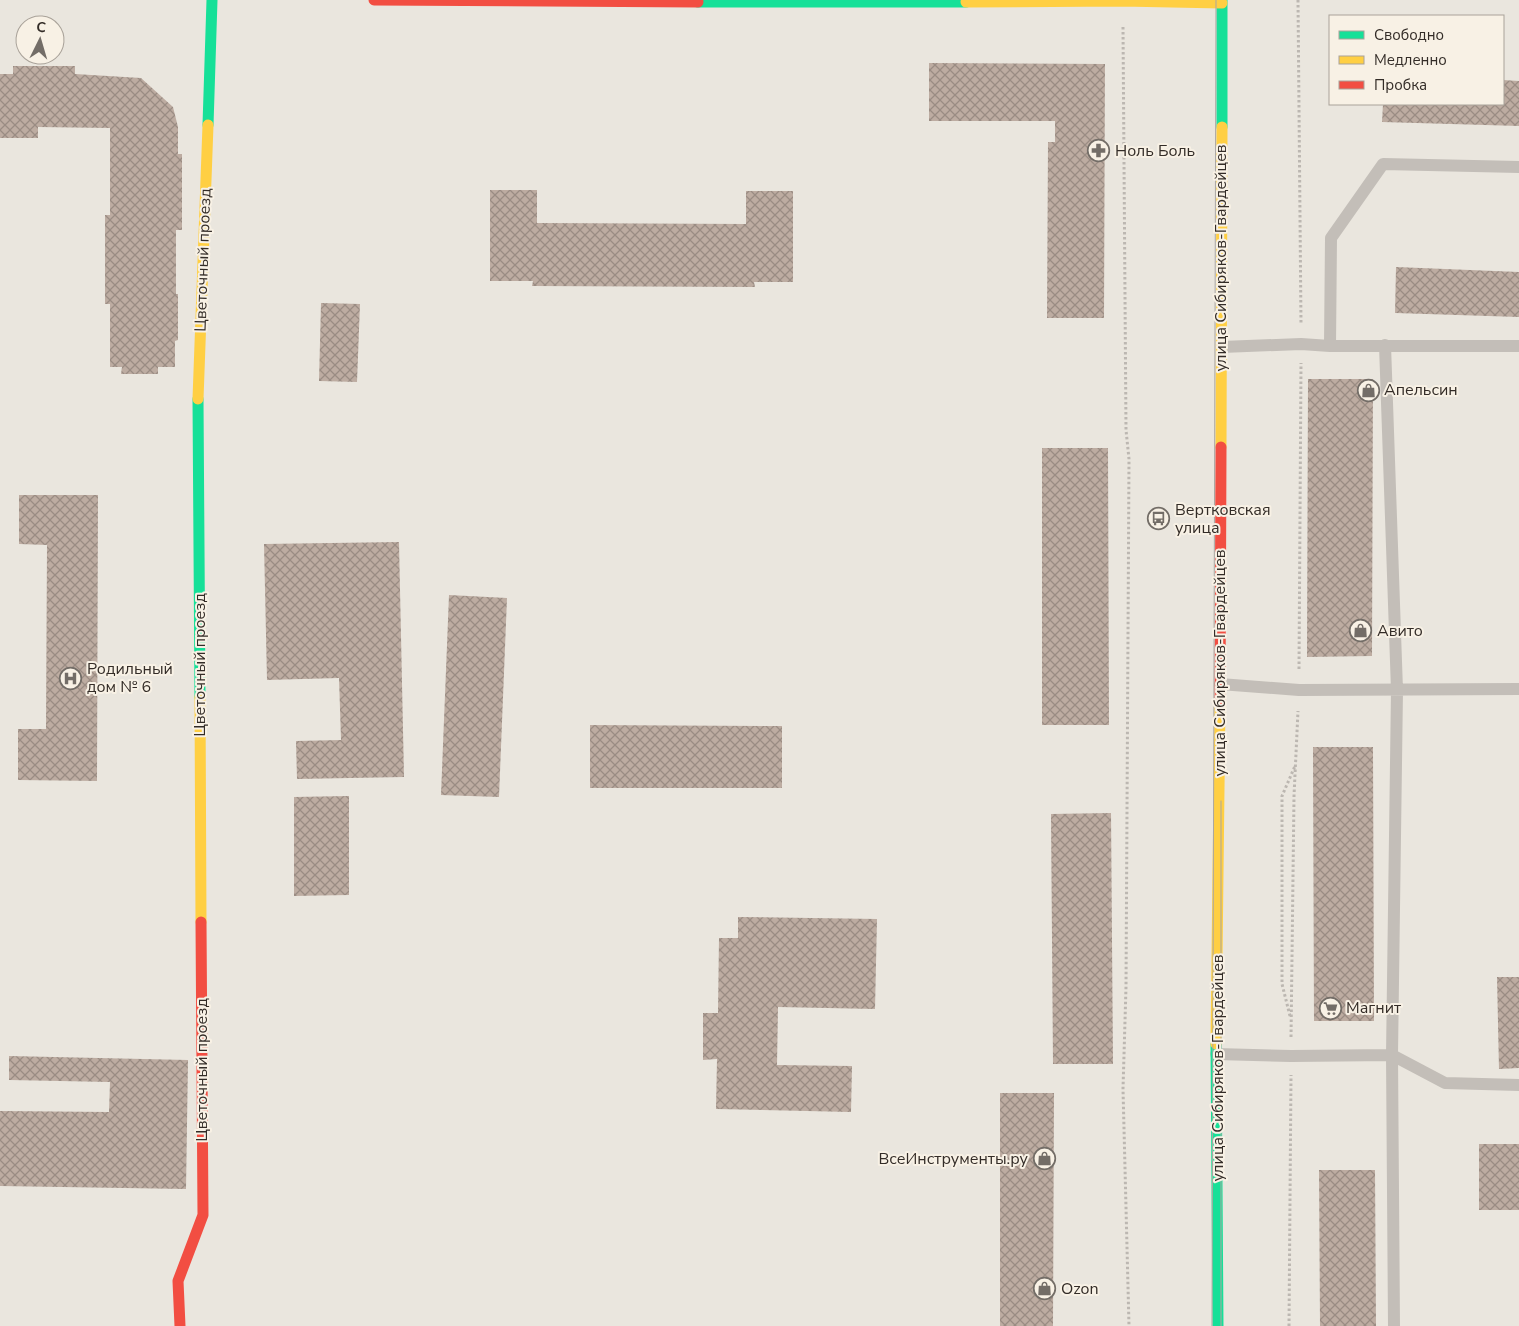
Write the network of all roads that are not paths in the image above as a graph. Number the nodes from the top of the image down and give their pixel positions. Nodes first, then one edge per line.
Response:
1 (212, 0) edge
2 (374, 0) edge
3 (1222, 2) edge
4 (1519, 167) edge
5 (1385, 345) junction
6 (1330, 346) junction
7 (1519, 346) edge
8 (1222, 347) junction
9 (1220, 684) junction
10 (1519, 689) edge
11 (1398, 690) junction
12 (1216, 1054) junction
13 (1392, 1056) junction
14 (1519, 1085) edge
15 (180, 1326) edge
16 (1218, 1326) edge
17 (1394, 1326) edge

1 - 15 street, Цветочный проезд
2 - 3 street
3 - 8 street, улица Сибиряков-Гвардейцев
4 - 6 lane
5 - 6 lane
5 - 7 lane
5 - 11 lane
6 - 8 lane
8 - 9 street, улица Сибиряков-Гвардейцев
9 - 11 lane
9 - 12 street, улица Сибиряков-Гвардейцев
10 - 11 lane
11 - 13 lane
12 - 13 lane
12 - 16 street, улица Сибиряков-Гвардейцев
13 - 14 lane
13 - 17 lane

